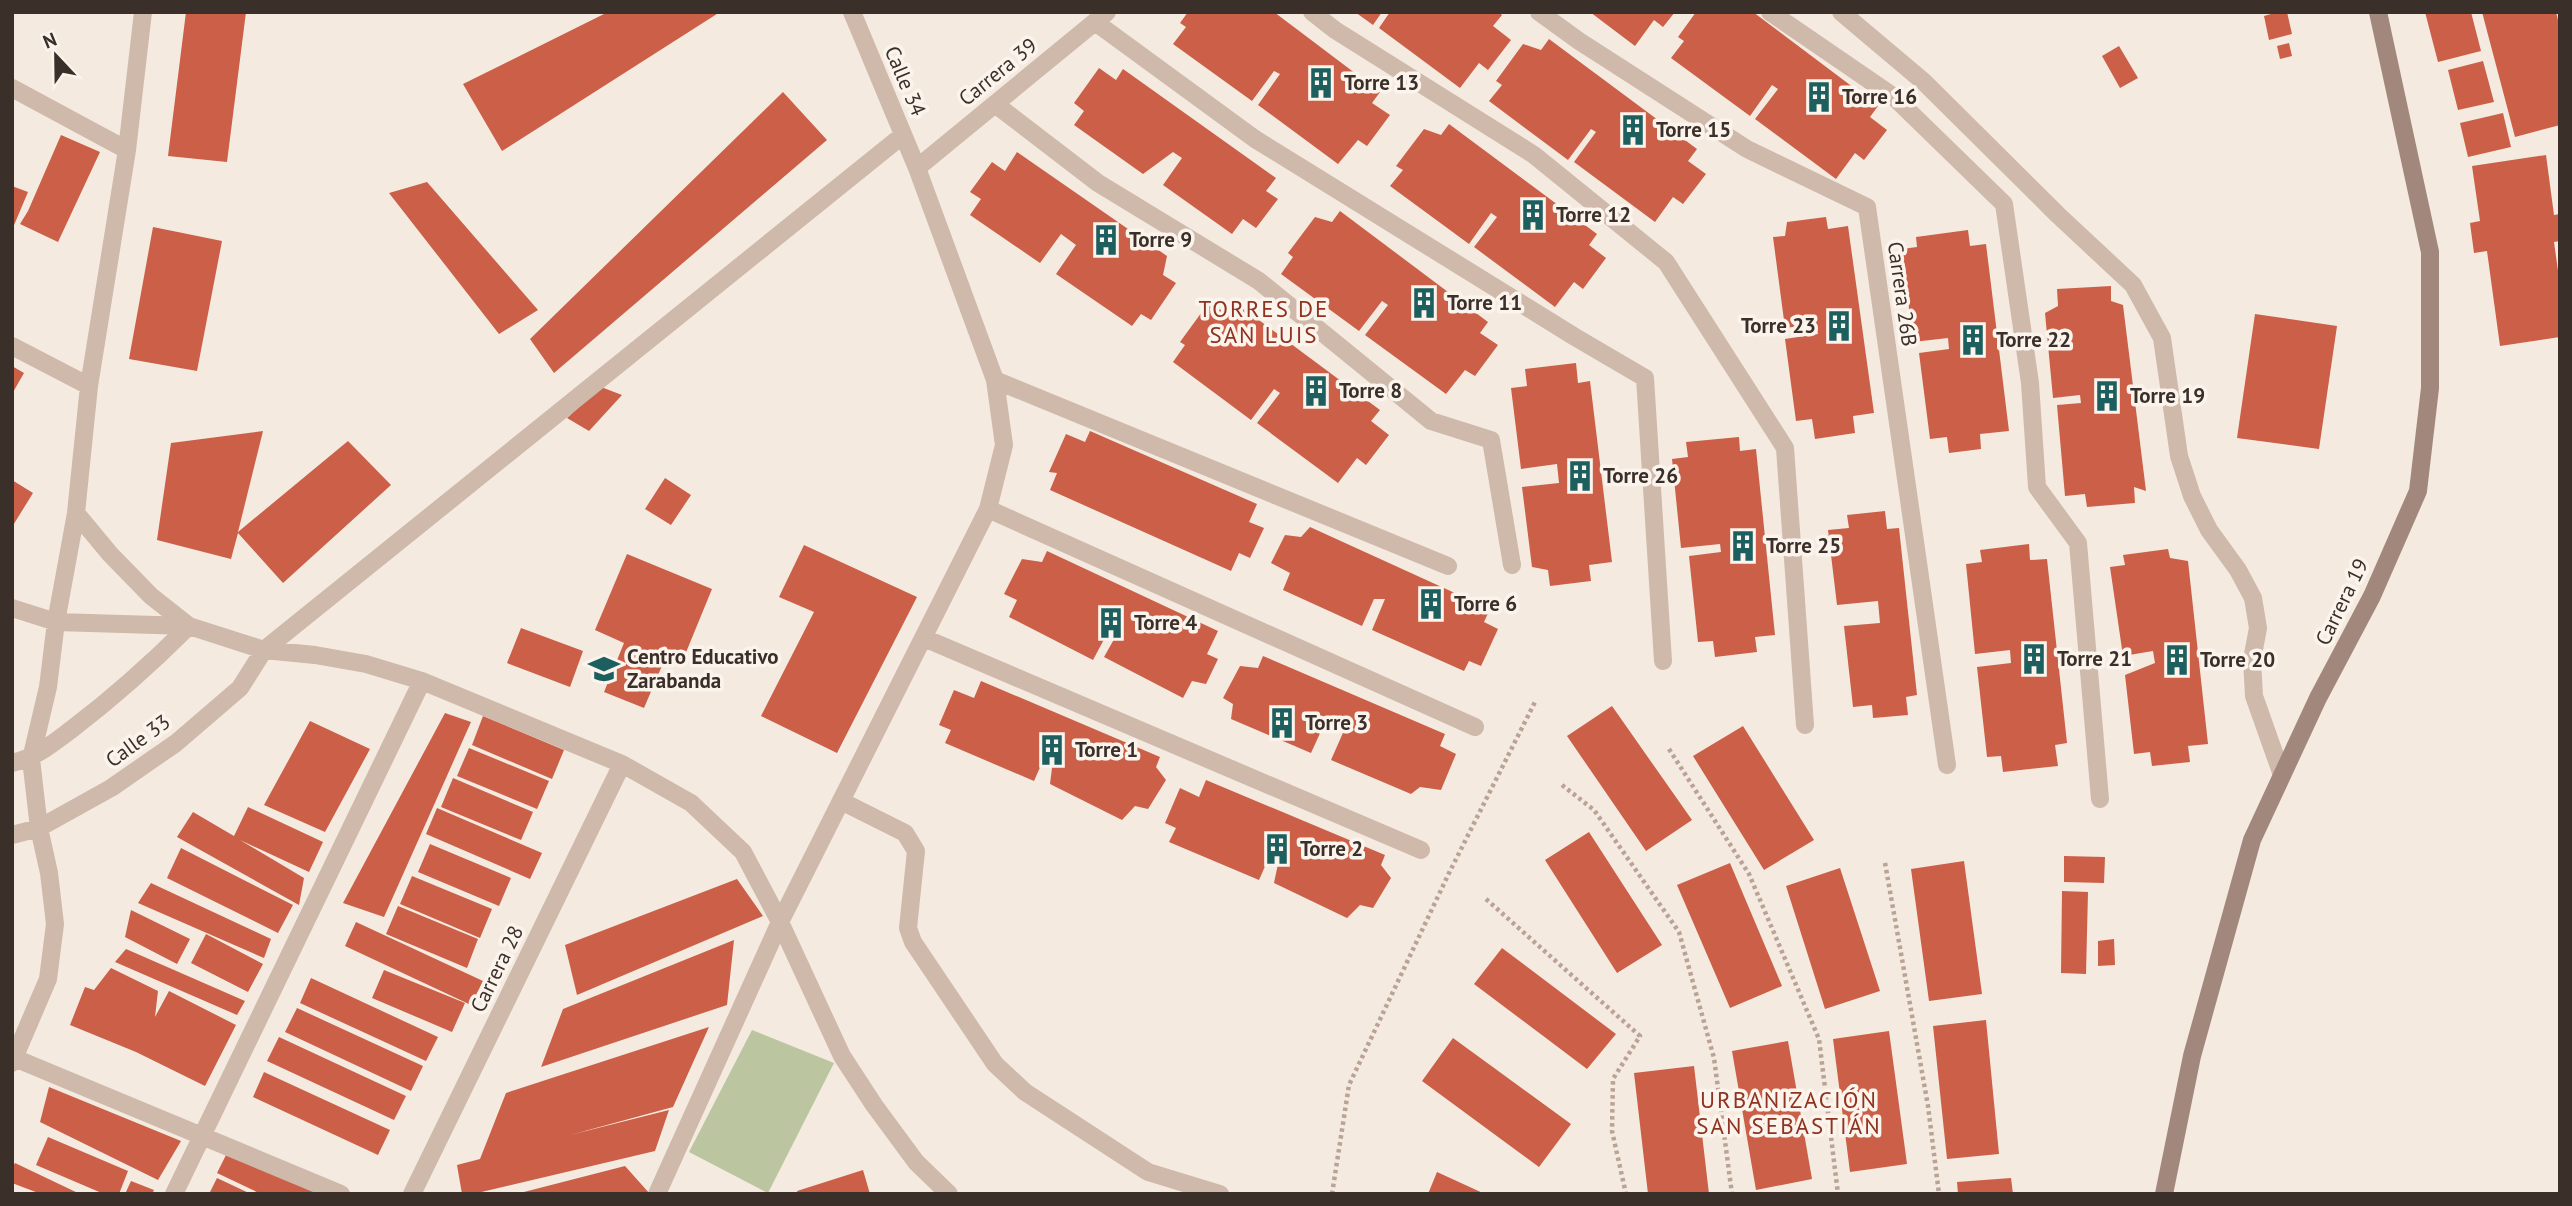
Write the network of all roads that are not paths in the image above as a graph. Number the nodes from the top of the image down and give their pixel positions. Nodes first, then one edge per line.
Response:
1 (143, 12) edge
2 (852, 12) edge
3 (1312, 12) edge
4 (1539, 12) edge
5 (1770, 12) edge
6 (1841, 12) edge
7 (2378, 12) edge
8 (1101, 17) edge
9 (12, 88) edge
10 (995, 104) junction
11 (903, 135) junction
12 (127, 150) junction
13 (917, 168) junction
14 (12, 346) edge
15 (995, 380) junction
16 (89, 386) junction
17 (988, 509) junction
18 (76, 513) junction
19 (1512, 565) dead end
20 (1448, 566) dead end
21 (12, 608) edge
22 (56, 622) junction
23 (189, 626) junction
24 (924, 638) junction
25 (264, 650) junction
26 (1663, 661) dead end
27 (422, 681) junction
28 (1805, 725) dead end
29 (1475, 727) dead end
30 (32, 759) junction
31 (12, 763) edge
32 (622, 764) junction
33 (1947, 765) dead end
34 (2281, 775) junction
35 (2100, 799) dead end
36 (841, 801) junction
37 (39, 828) junction
38 (12, 835) edge
39 (1421, 850) dead end
40 (780, 922) junction
41 (13, 1058) edge
42 (202, 1135) junction
43 (174, 1194) edge
44 (341, 1194) edge
45 (412, 1194) edge
46 (657, 1194) edge
47 (949, 1194) edge
48 (1220, 1194) edge
49 (2164, 1194) edge

1 - 12 street
2 - 11 street, Calle 34
3 - 28 street
4 - 33 street, Carrera 26B
5 - 35 street
6 - 34 street
7 - 34 street, Carrera 19
8 - 10 street, Carrera 39
8 - 26 street
9 - 12 street
10 - 13 street, Carrera 39
10 - 19 street
11 - 13 street, Calle 34
11 - 25 street, Calle 33
12 - 16 street
13 - 15 street, Calle 34
14 - 16 street
15 - 17 street, Calle 34
15 - 20 street
16 - 18 street
17 - 24 street, Calle 34
17 - 29 street
18 - 22 street
18 - 23 street
21 - 22 street
22 - 23 street
22 - 30 street
23 - 25 street
23 - 30 street
24 - 36 street, Calle 34
24 - 39 street
25 - 27 street
25 - 37 street, Calle 33
27 - 32 street
27 - 42 street
30 - 31 street
30 - 37 street
32 - 40 street
32 - 45 street, Carrera 28
34 - 49 street, Carrera 19
36 - 40 street, Calle 34
36 - 48 street
37 - 38 street, Calle 33
37 - 41 street
40 - 46 street, Calle 34
40 - 47 street
41 - 42 street
42 - 43 street
42 - 44 street

